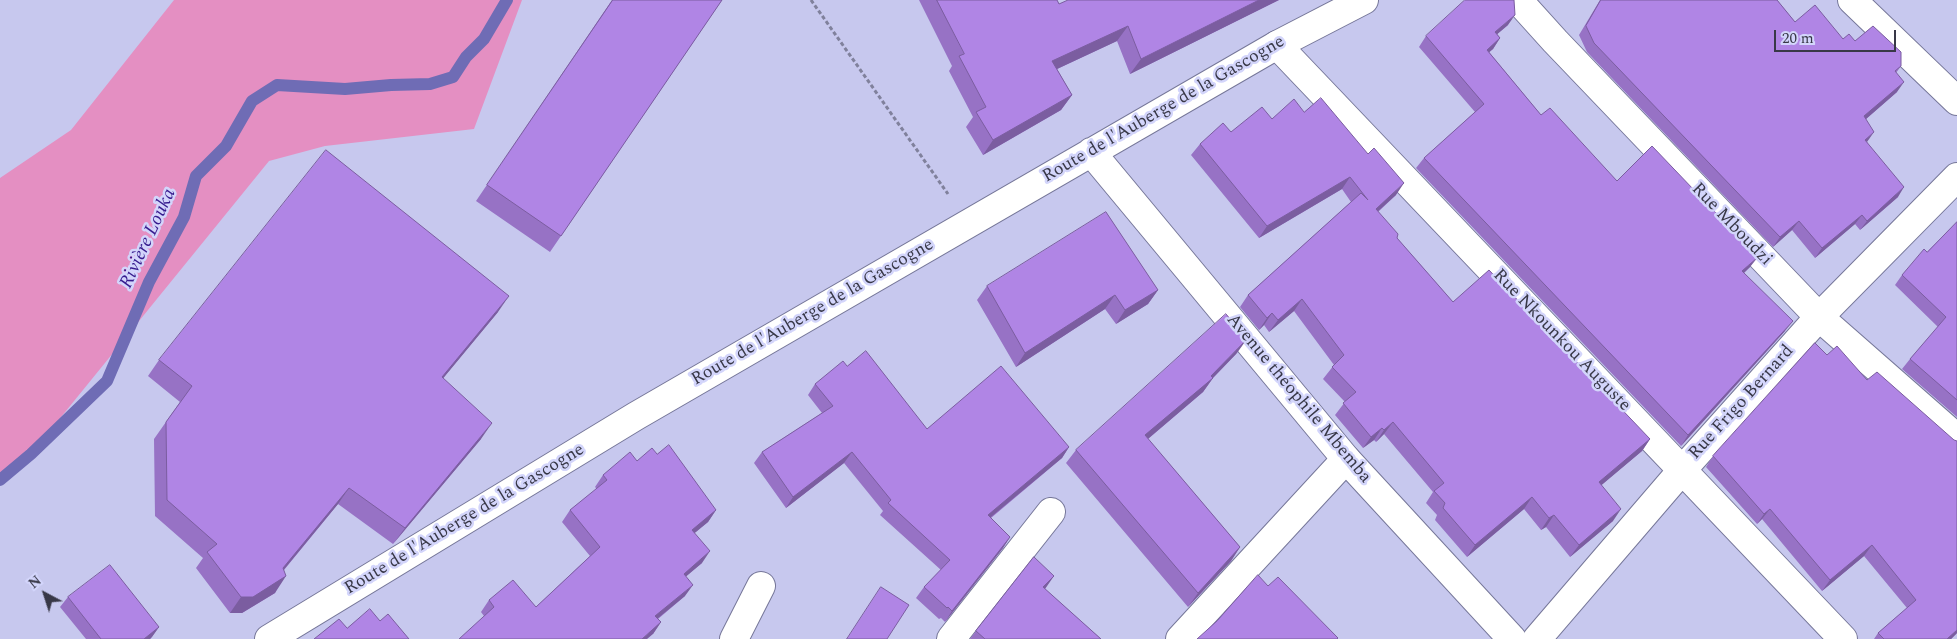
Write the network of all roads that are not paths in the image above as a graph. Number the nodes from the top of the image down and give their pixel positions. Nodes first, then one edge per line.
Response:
1 (1364, 0) edge
2 (1518, 0) edge
3 (1852, 0) edge
4 (1277, 45) junction
5 (1957, 101) edge
6 (1091, 152) junction
7 (1957, 177) edge
8 (1819, 317) junction
9 (1957, 438) edge
10 (1346, 459) junction
11 (1683, 470) junction
12 (1051, 512) dead end
13 (761, 586) dead end
14 (270, 639) edge
15 (734, 639) edge
16 (951, 639) edge
17 (1180, 639) edge
18 (1512, 639) edge
19 (1537, 639) edge
20 (1843, 639) edge

1 - 4 street, Route de l'Auberge de la Gascogne
2 - 8 street, Rue Mboudzi
3 - 5 street
4 - 6 street, Route de l'Auberge de la Gascogne
4 - 11 street, Rue Nkounkou Auguste
6 - 10 street, Avenue théophile Mbemba
6 - 14 street, Route de l'Auberge de la Gascogne
7 - 8 street, Rue Frigo Bernard
8 - 9 street, Rue Mboudzi
8 - 11 street, Rue Frigo Bernard
10 - 17 street
10 - 18 street, Avenue théophile Mbemba
11 - 19 street, Rue Frigo Bernard
11 - 20 street, Rue Nkounkou Auguste
12 - 16 street
13 - 15 street

